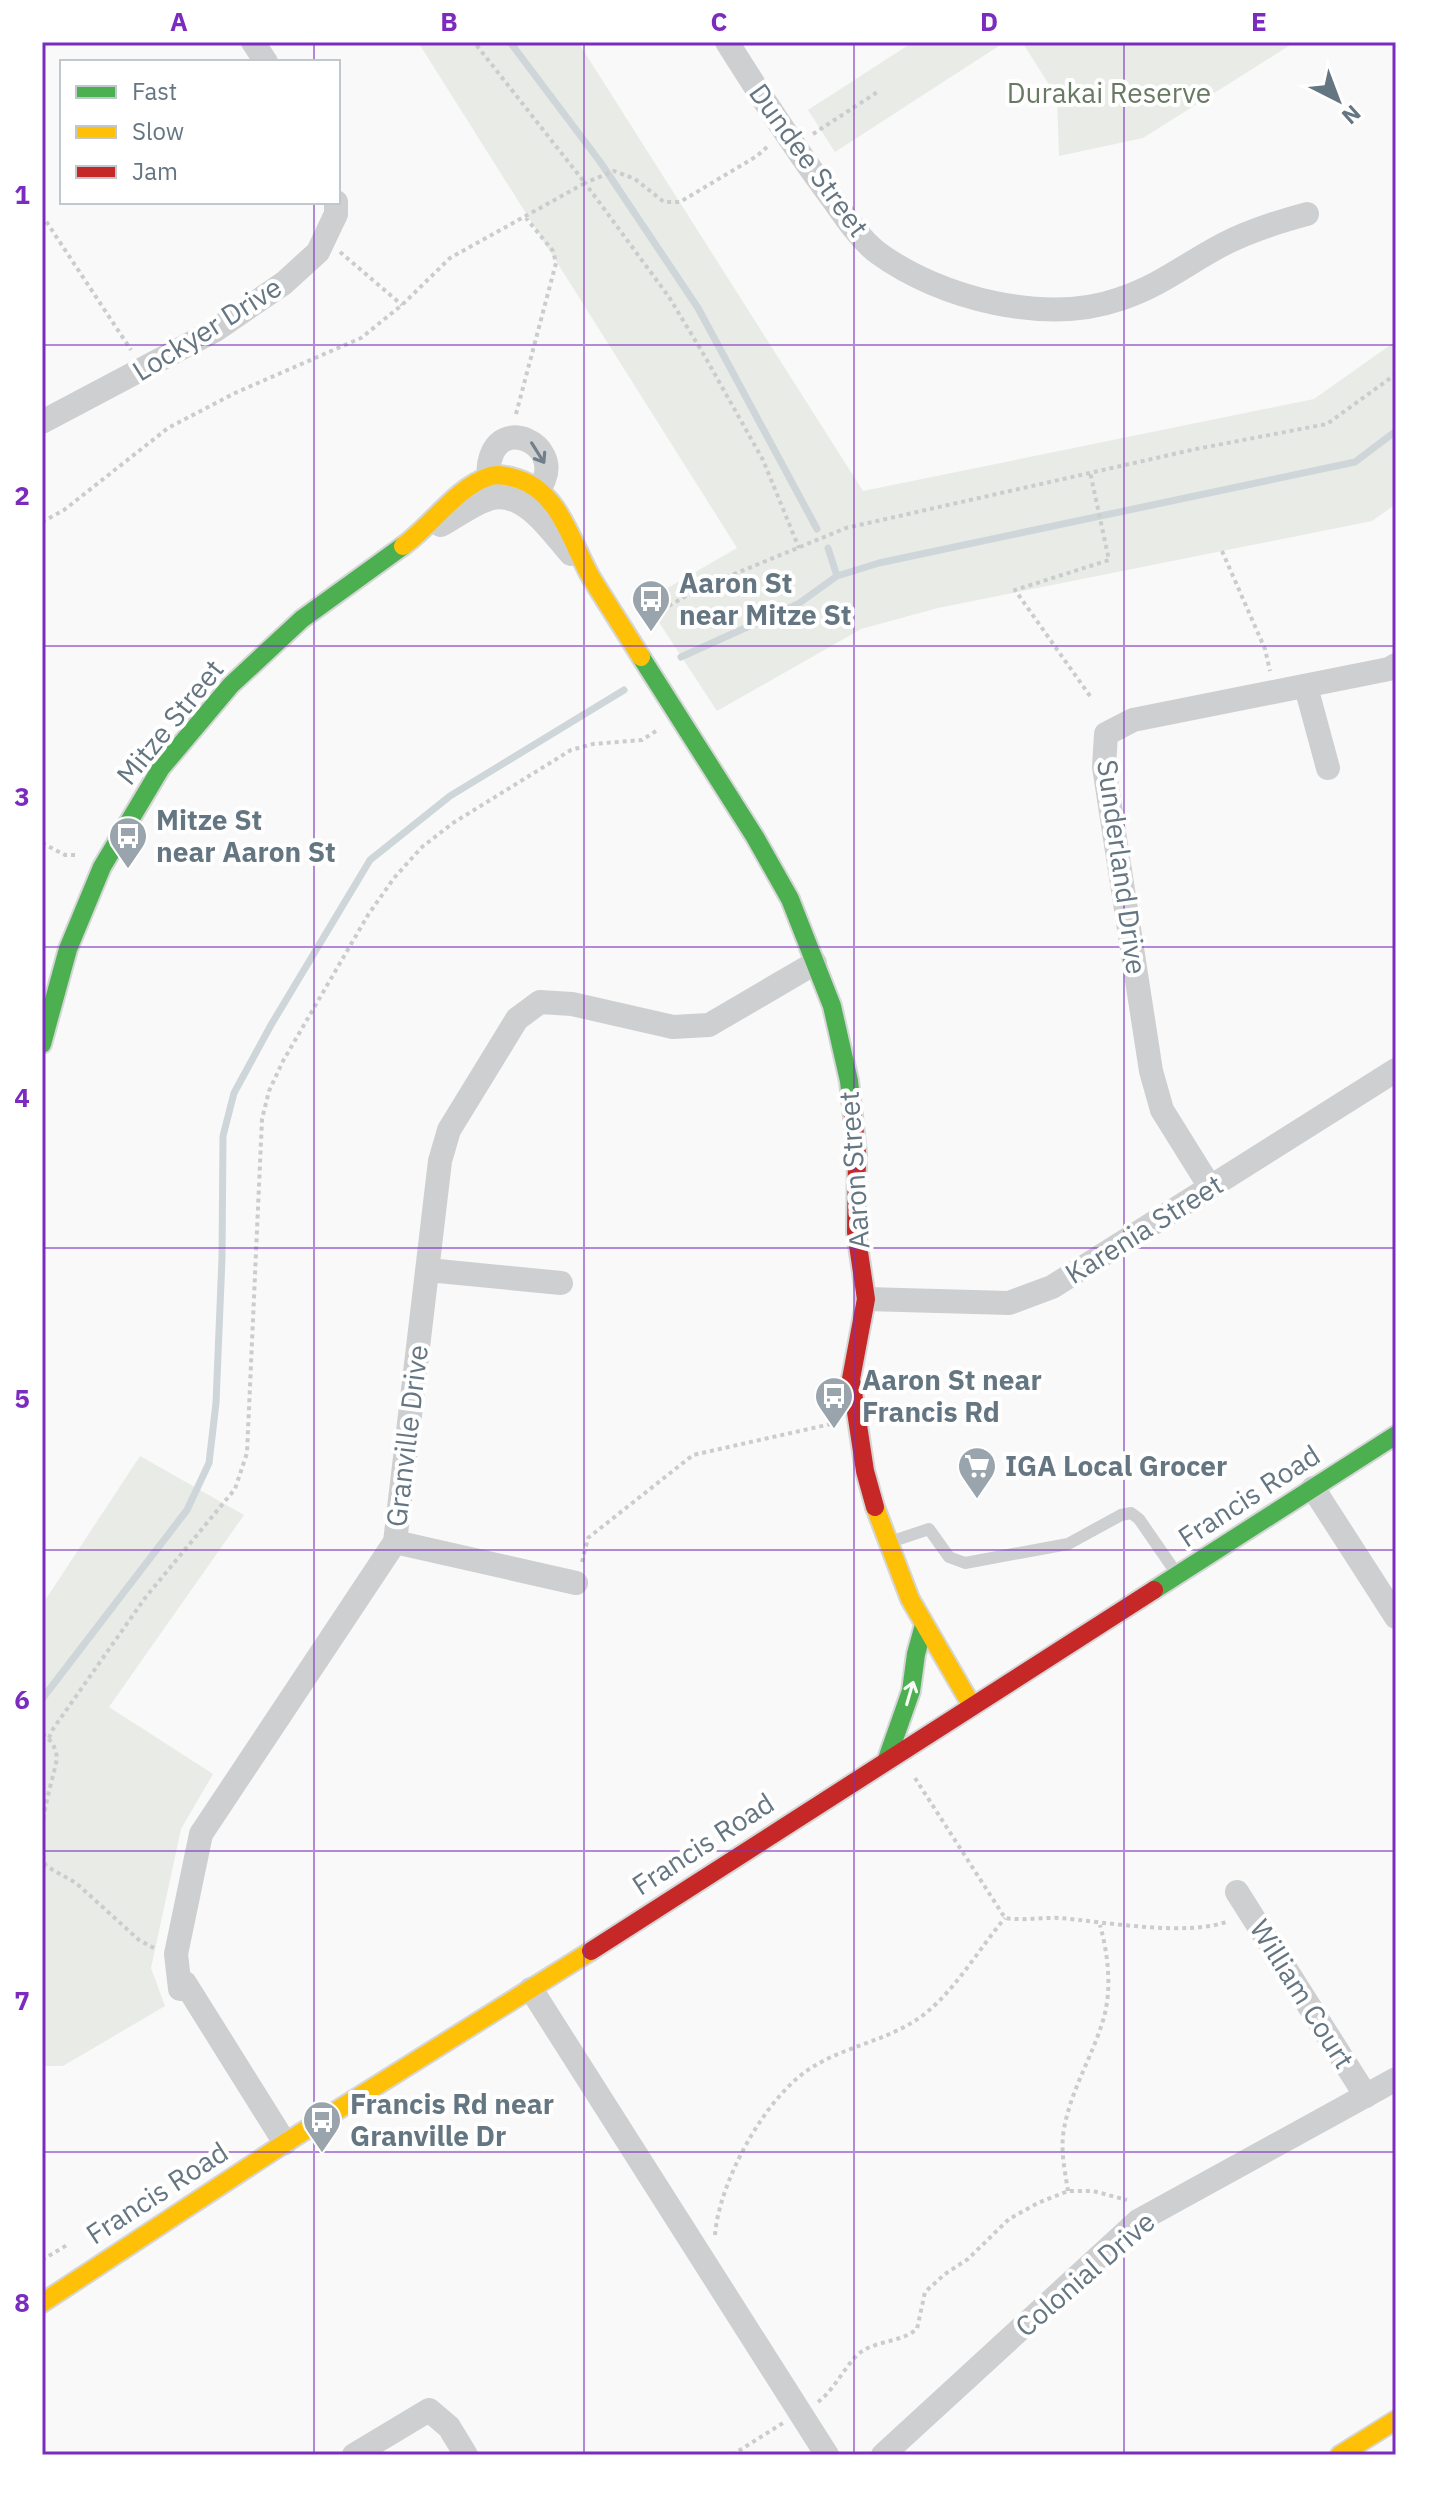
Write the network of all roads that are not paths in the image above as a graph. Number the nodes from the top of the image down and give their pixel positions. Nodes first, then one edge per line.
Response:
1 (253, 42) edge
2 (727, 42) edge
3 (265, 60) edge
4 (336, 204) edge
5 (1307, 214) dead end
6 (42, 422) edge
7 (512, 491) junction
8 (409, 542) joint
9 (591, 577) joint
10 (1396, 665) edge
11 (1306, 687) junction
12 (1328, 768) dead end
13 (815, 963) junction
14 (42, 1044) edge
15 (1396, 1070) edge
16 (1210, 1187) junction
17 (428, 1270) junction
18 (561, 1283) dead end
19 (866, 1299) junction
20 (1396, 1435) edge
21 (1313, 1488) junction
22 (395, 1542) junction
23 (887, 1543) junction
24 (1177, 1575) junction
25 (576, 1583) road end
26 (1396, 1617) edge
27 (924, 1625) junction
28 (972, 1706) junction
29 (887, 1759) junction
30 (1242, 1901) road end
31 (531, 1989) junction
32 (1396, 2079) edge
33 (1366, 2096) junction
34 (285, 2143) junction
35 (42, 2303) edge
36 (1396, 2420) edge
37 (354, 2455) edge
38 (466, 2455) edge
39 (827, 2455) edge
40 (883, 2455) edge
41 (1340, 2455) edge

1 - 3 street
2 - 5 street, Dundee Street
4 - 6 street, Lockyer Drive
7 -> 7 street
7 - 8 street
7 - 9 street, Aaron Street
8 - 14 street, Mitze Street
9 - 13 street, Aaron Street
10 - 11 street, Sunderland Drive
11 - 12 street
11 - 16 street, Sunderland Drive
13 - 17 street, Granville Drive
13 - 19 street, Aaron Street
15 - 16 street, Karenia Street
16 - 19 street, Karenia Street
17 - 18 street
17 - 22 street, Granville Drive
19 - 23 street, Aaron Street
20 - 21 street, Francis Road
21 - 24 street, Francis Road
21 - 26 street
22 - 25 street
22 - 34 street, Granville Drive
23 - 24 lane
23 - 27 street, Aaron Street
24 - 28 street, Francis Road
27 - 28 street, Aaron Street
29 -> 27 street
28 - 29 street, Francis Road
29 - 31 street, Francis Road
30 - 33 street, William Court
31 - 34 street, Francis Road
31 - 39 street
32 - 33 street, Colonial Drive
33 - 40 street, Colonial Drive
34 - 35 street, Francis Road
36 - 41 street
37 - 38 street

